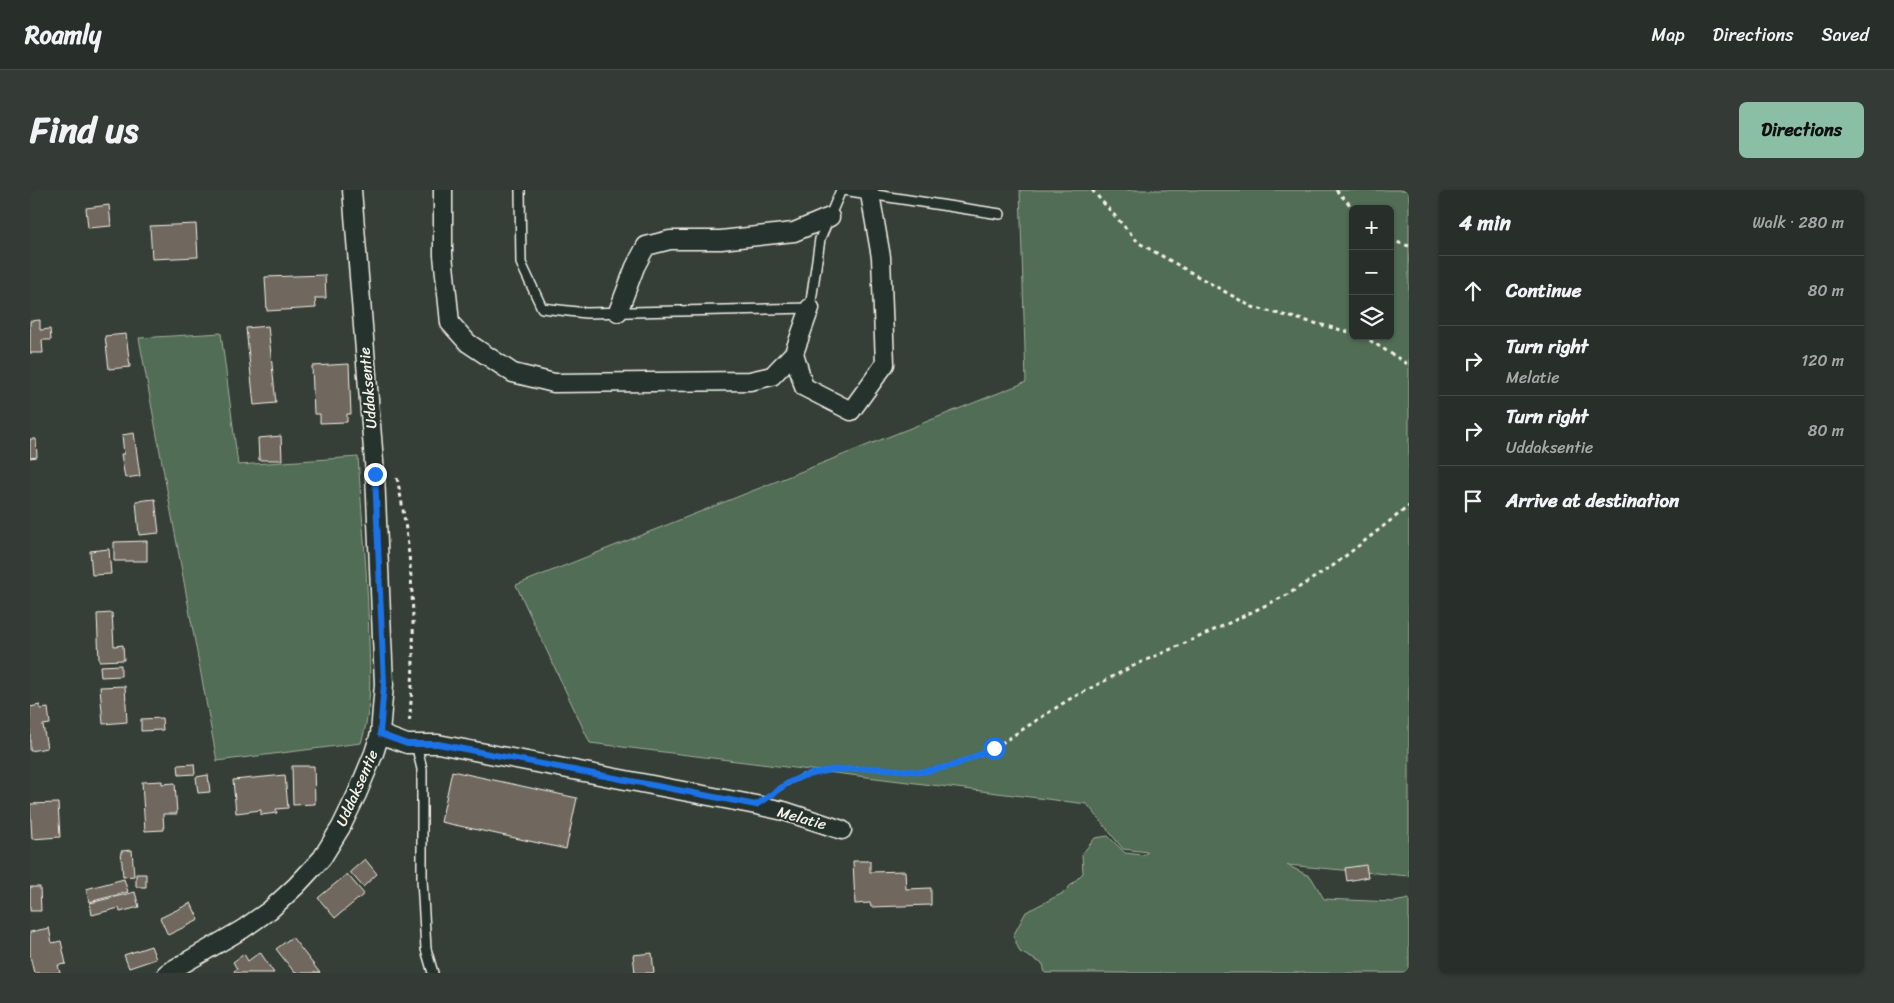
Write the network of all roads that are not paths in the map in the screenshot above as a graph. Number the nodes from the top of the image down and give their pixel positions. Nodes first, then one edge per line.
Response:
1 (352, 190) edge
2 (443, 190) edge
3 (520, 190) edge
4 (842, 190) edge
5 (870, 194) junction
6 (1000, 214) dead end
7 (830, 216) junction
8 (810, 308) junction
9 (618, 312) junction
10 (794, 353) junction
11 (380, 734) junction
12 (416, 744) junction
13 (842, 830) dead end
14 (167, 973) edge
15 (433, 973) edge

1 - 11 street, Uddaksentie
2 - 10 street
3 - 9 lane
4 - 5 lane
4 - 7 lane
5 - 6 lane
5 - 10 street
7 - 8 lane
7 - 9 street
8 - 9 lane
8 - 10 street
11 - 12 street, Melatie
11 - 14 street, Uddaksentie
12 - 13 street, Melatie
12 - 15 lane

